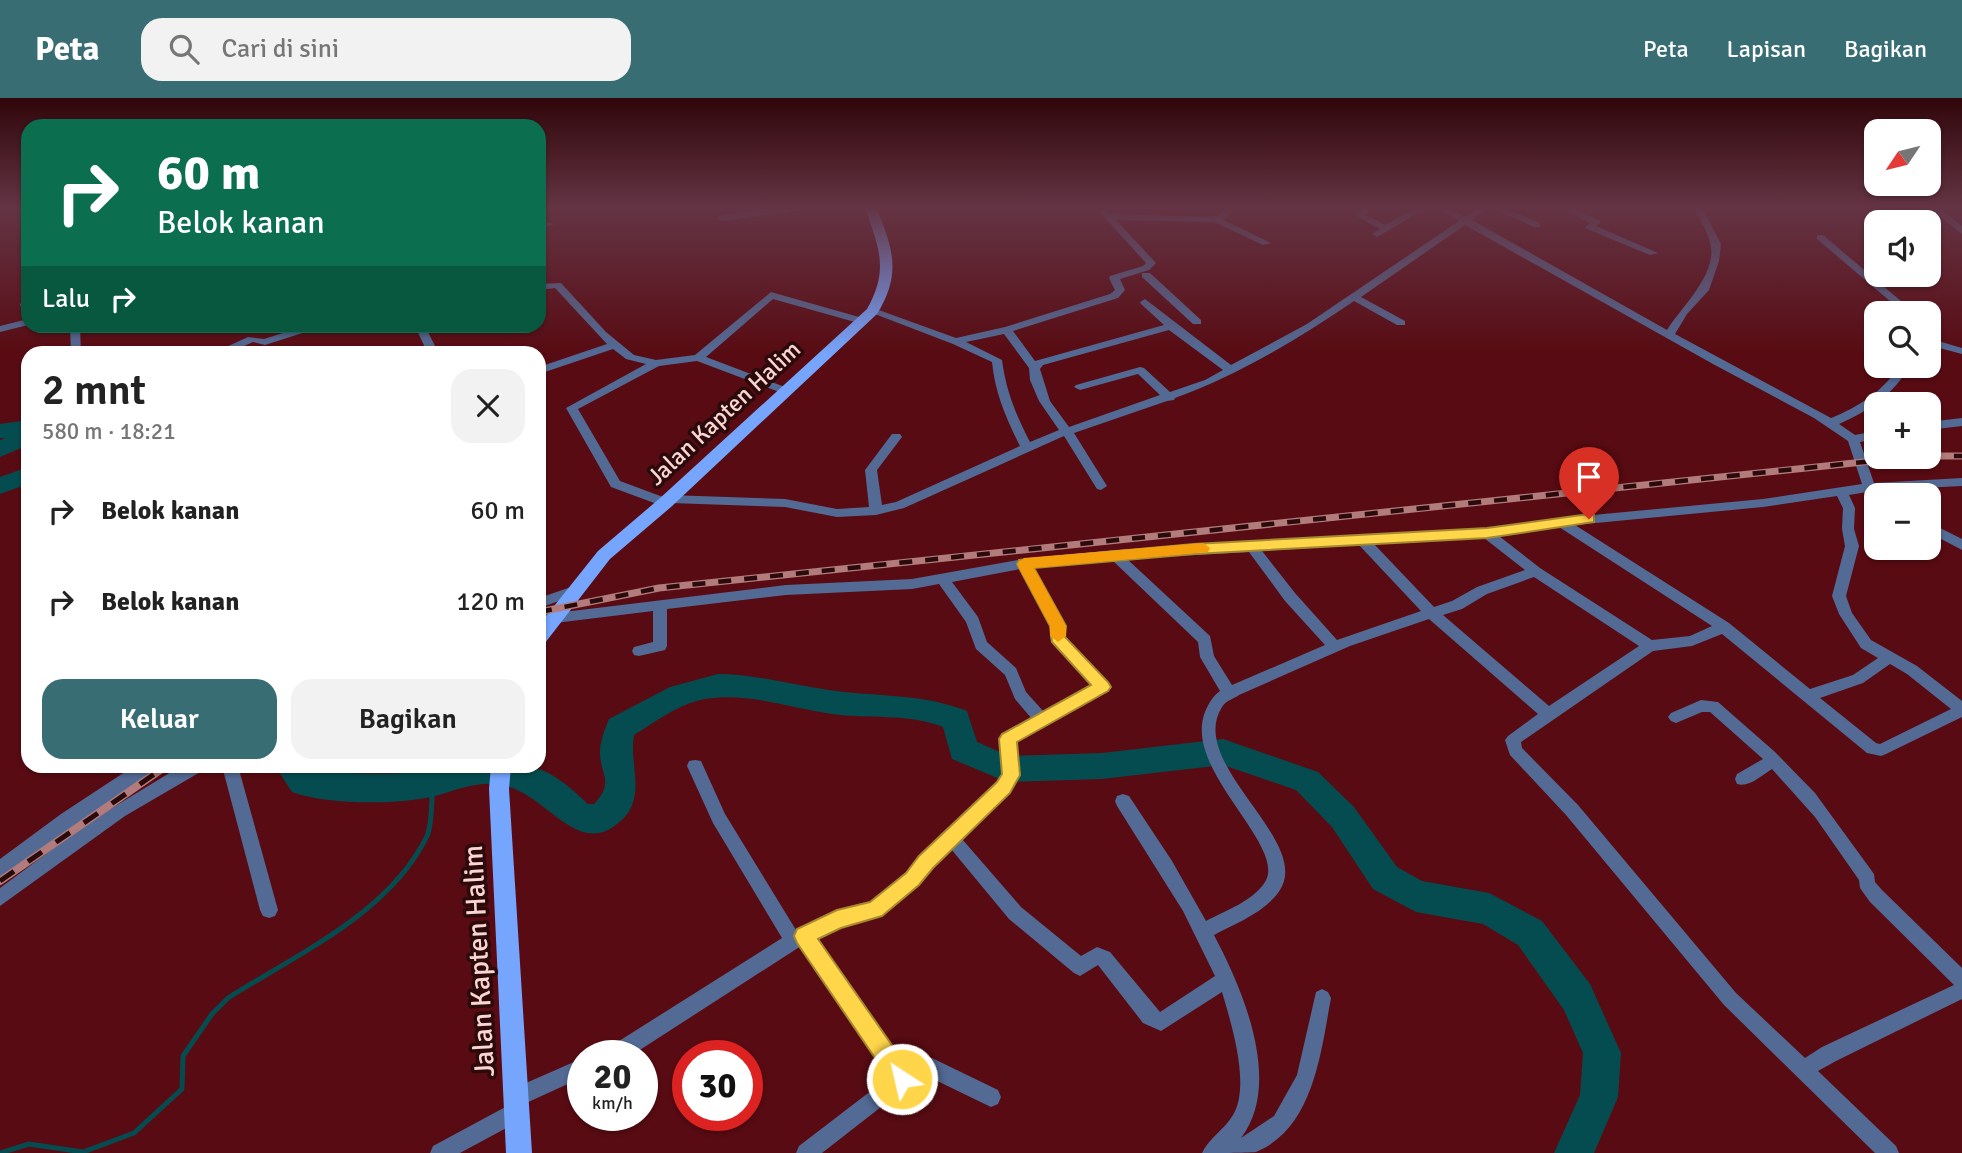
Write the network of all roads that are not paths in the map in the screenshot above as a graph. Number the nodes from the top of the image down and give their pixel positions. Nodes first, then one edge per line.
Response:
1 (888, 256) edge
2 (1143, 256) edge
3 (1414, 256) edge
4 (1531, 256) edge
5 (1715, 256) edge
6 (1843, 256) edge
7 (1146, 275) dead end
8 (546, 286) edge
9 (1352, 296) junction
10 (1896, 301) edge
11 (1145, 302) dead end
12 (867, 316) junction
13 (1401, 323) dead end
14 (21, 324) edge
15 (1171, 326) junction
16 (0, 329) edge
17 (1007, 330) junction
18 (293, 333) edge
19 (1670, 335) junction
20 (955, 341) junction
21 (238, 344) joint
22 (614, 345) junction
23 (1941, 345) edge
24 (234, 346) edge
25 (1962, 351) edge
26 (698, 358) junction
27 (656, 363) junction
28 (1034, 368) junction
29 (546, 369) edge
30 (1230, 370) junction
31 (1899, 378) edge
32 (1080, 387) dead end
33 (786, 391) junction
34 (1170, 398) junction
35 (1962, 422) edge
36 (1830, 423) junction
37 (1941, 424) edge
38 (1065, 431) junction
39 (896, 437) dead end
40 (1864, 437) edge
41 (1853, 439) junction
42 (1027, 447) junction
43 (1962, 482) edge
44 (1871, 483) edge
45 (1941, 484) edge
46 (1101, 486) dead end
47 (1841, 491) junction
48 (1864, 491) edge
49 (667, 501) junction
50 (876, 511) junction
51 (1561, 522) junction
52 (1487, 533) junction
53 (1941, 533) edge
54 (1362, 539) junction
55 (1251, 545) junction
56 (1962, 545) edge
57 (1115, 555) junction
58 (1024, 564) junction
59 (1535, 571) junction
60 (943, 579) junction
61 (574, 591) junction
62 (546, 601) edge
63 (660, 606) junction
64 (1430, 612) junction
65 (546, 619) edge
66 (1724, 628) junction
67 (1650, 646) junction
68 (1336, 648) junction
69 (639, 651) dead end
70 (1888, 658) junction
71 (1230, 694) junction
72 (1808, 696) junction
73 (1962, 710) edge
74 (1547, 712) junction
75 (1676, 717) dead end
76 (1041, 719) junction
77 (1773, 761) junction
78 (695, 766) dead end
79 (136, 773) edge
80 (183, 773) edge
81 (232, 773) edge
82 (500, 778) edge
83 (1743, 779) dead end
84 (1123, 801) dead end
85 (951, 838) junction
86 (0, 869) edge
87 (0, 898) edge
88 (269, 910) dead end
89 (1204, 932) junction
90 (798, 939) junction
91 (1224, 979) junction
92 (1962, 980) edge
93 (1962, 990) edge
94 (1322, 998) dead end
95 (639, 1040) edge
96 (1803, 1070) junction
97 (567, 1077) edge
98 (902, 1079) junction
99 (991, 1097) dead end
100 (517, 1104) junction
101 (440, 1153) edge
102 (519, 1153) edge
103 (806, 1153) edge
104 (1212, 1153) edge
105 (1237, 1153) edge
106 (1889, 1153) edge

1 - 12 main road, Jalan Kapten Halim
2 - 17 street
3 - 9 street
4 - 19 street
5 - 19 street
6 - 10 street
7 - 15 street
8 - 22 street
9 - 13 street
9 - 30 street
11 - 15 street
12 - 20 street
12 - 26 street
12 - 33 main road, Jalan Kapten Halim
14 - 16 street
15 - 28 street
15 - 30 street
17 - 20 street
17 - 28 street
18 - 21 street
19 - 36 street
20 - 42 street
21 - 24 street
22 - 27 street
22 - 29 street
23 - 25 street
26 - 27 street
26 - 33 street
27 - 49 street
28 - 38 street
30 - 34 street
31 - 36 street
32 - 34 street
33 - 49 main road, Jalan Kapten Halim
34 - 38 street
35 - 37 street
36 - 41 street
38 - 42 street
38 - 46 street
39 - 50 street
40 - 41 street
41 - 44 street
42 - 50 street
43 - 45 street
47 - 48 street
47 - 51 street
47 - 70 street
49 - 50 street
49 - 61 main road, Jalan Kapten Halim
51 - 52 street
51 - 66 street
52 - 54 street
52 - 59 street
53 - 56 street
54 - 55 street
54 - 64 street
55 - 57 street
55 - 68 street
57 - 58 street
57 - 71 street
58 - 60 street
58 - 76 street
59 - 64 street
59 - 67 street
60 - 63 street
60 - 76 street
61 - 62 street
61 - 65 main road, Jalan Kapten Halim
63 - 65 street
63 - 69 street
64 - 68 street
64 - 74 street
66 - 67 street
66 - 72 street
67 - 74 street
68 - 71 street
70 - 72 street
70 - 73 street
71 - 89 street
72 - 73 street
74 - 96 street
75 - 77 street
76 - 85 street
77 - 83 street
77 - 92 street
78 - 90 street
79 - 86 street
80 - 87 street
81 - 88 street
82 - 100 main road, Jalan Kapten Halim
84 - 89 street
85 - 90 street
85 - 91 street
89 - 91 street
90 - 95 street
90 - 98 street
91 - 104 street
93 - 96 street
94 - 105 street
96 - 106 street
97 - 100 street
98 - 99 street
98 - 103 street
100 - 101 street
100 - 102 main road, Jalan Kapten Halim

